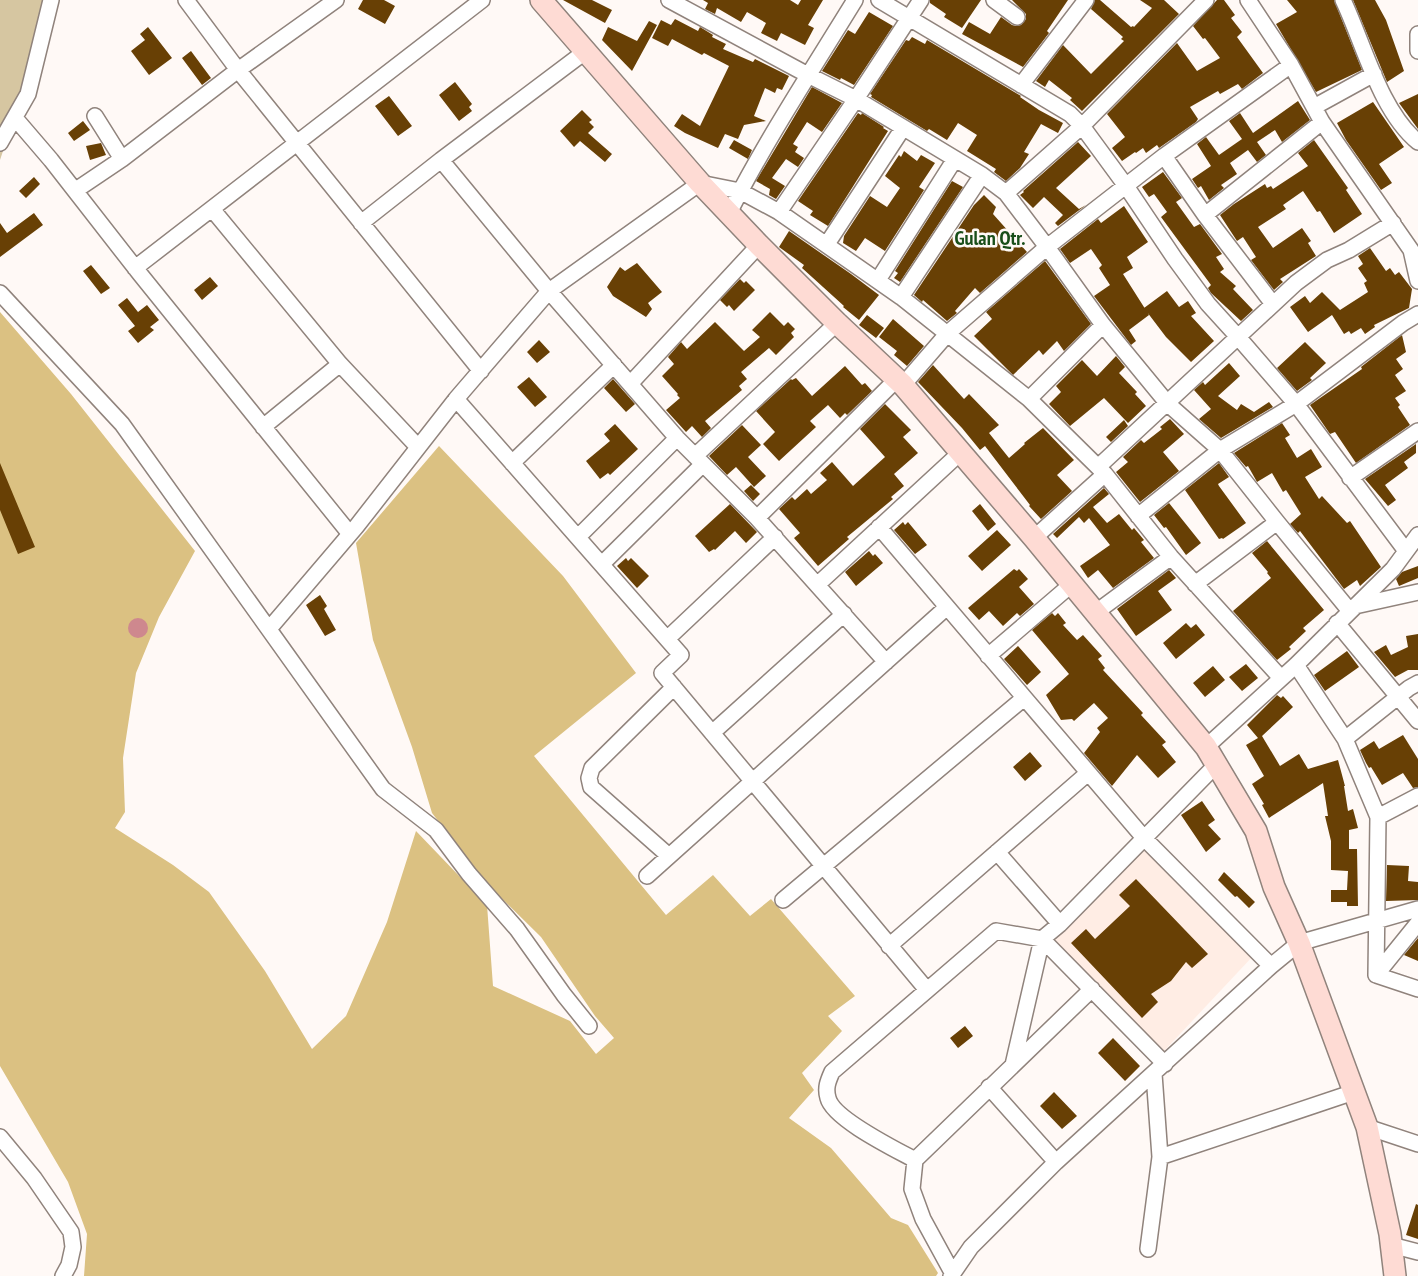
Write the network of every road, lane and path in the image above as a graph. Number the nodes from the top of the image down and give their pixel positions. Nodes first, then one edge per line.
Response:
1 (50, 0) edge
2 (186, 0) edge
3 (336, 0) edge
4 (482, 0) edge
5 (541, 0) edge
6 (669, 0) edge
7 (856, 0) edge
8 (879, 0) edge
9 (921, 0) edge
10 (994, 0) edge
11 (1206, 0) edge
12 (1248, 0) edge
13 (1343, 0) edge
14 (1080, 2) edge
15 (320, 5) edge
16 (908, 17) junction
17 (1017, 17) dead end
18 (1418, 34) edge
19 (586, 51) junction
20 (1418, 51) edge
21 (1291, 65) junction
22 (238, 70) junction
23 (1374, 74) junction
24 (808, 75) junction
25 (1021, 85) junction
26 (856, 99) junction
27 (1314, 107) junction
28 (95, 116) dead end
29 (15, 118) junction
30 (1322, 122) junction
31 (1082, 126) junction
32 (903, 128) junction
33 (1418, 142) edge
34 (0, 143) edge
35 (297, 143) junction
36 (1164, 156) junction
37 (955, 159) junction
38 (122, 160) junction
39 (441, 160) junction
40 (982, 175) junction
41 (700, 183) junction
42 (1126, 186) junction
43 (76, 190) junction
44 (740, 191) junction
45 (1006, 193) junction
46 (212, 209) junction
47 (779, 212) junction
48 (729, 213) junction
49 (1205, 215) junction
50 (361, 222) junction
51 (1393, 223) junction
52 (827, 244) junction
53 (759, 245) junction
54 (1047, 247) junction
55 (135, 268) junction
56 (878, 280) junction
57 (1418, 282) edge
58 (549, 291) junction
59 (0, 293) edge
60 (901, 297) junction
61 (1273, 304) junction
62 (1418, 314) edge
63 (837, 324) junction
64 (1103, 325) junction
65 (948, 333) junction
66 (1238, 337) junction
67 (340, 364) junction
68 (614, 366) junction
69 (481, 371) junction
70 (900, 382) junction
71 (630, 384) junction
72 (1028, 398) junction
73 (456, 399) junction
74 (1168, 404) junction
75 (1296, 404) junction
76 (263, 427) junction
77 (1418, 431) edge
78 (677, 438) junction
79 (418, 447) junction
80 (1220, 450) junction
81 (961, 452) junction
82 (699, 460) junction
83 (512, 463) junction
84 (1102, 471) junction
85 (1350, 478) junction
86 (1138, 516) junction
87 (757, 518) junction
88 (1277, 522) junction
89 (879, 527) junction
90 (350, 534) junction
91 (1418, 535) edge
92 (578, 537) junction
93 (775, 537) junction
94 (1034, 538) junction
95 (1406, 551) junction
96 (1171, 557) junction
97 (602, 564) junction
98 (1383, 578) junction
99 (1072, 584) junction
100 (1195, 584) junction
101 (817, 585) junction
102 (1418, 592) edge
103 (1395, 597) junction
104 (947, 607) junction
105 (1352, 608) junction
106 (1095, 613) junction
107 (844, 614) junction
108 (1337, 623) junction
109 (269, 629) junction
110 (667, 639) junction
111 (988, 656) junction
112 (886, 662) junction
113 (1296, 664) junction
114 (1281, 678) junction
115 (1418, 684) edge
116 (674, 687) junction
117 (1399, 697) junction
118 (1024, 698) junction
119 (1418, 721) edge
120 (712, 733) junction
121 (1345, 739) junction
122 (1206, 746) junction
123 (1216, 765) junction
124 (1088, 773) junction
125 (752, 782) junction
126 (1418, 796) edge
127 (1378, 817) junction
128 (1144, 838) junction
129 (998, 852) junction
130 (669, 856) junction
131 (823, 867) junction
132 (647, 876) dead end
133 (783, 900) dead end
134 (1418, 910) edge
135 (1377, 920) junction
136 (1418, 923) edge
137 (1060, 924) junction
138 (1042, 939) junction
139 (1299, 943) junction
140 (889, 946) junction
141 (1271, 966) junction
142 (1376, 975) junction
143 (1092, 989) junction
144 (927, 990) junction
145 (1418, 990) edge
146 (589, 1026) dead end
147 (1013, 1065) junction
148 (1160, 1069) junction
149 (989, 1087) junction
150 (1354, 1092) junction
151 (1367, 1127) junction
152 (0, 1137) edge
153 (1418, 1144) edge
154 (1160, 1157) junction
155 (915, 1160) junction
156 (1056, 1162) junction
157 (1391, 1245) junction
158 (1148, 1249) dead end
159 (1418, 1252) edge
160 (952, 1275) edge
161 (63, 1276) edge
162 (1395, 1276) edge

1 - 29 street
2 - 22 street
3 - 15 street
4 - 35 street
5 - 19 street
6 - 24 street
7 - 24 street
8 - 16 street
9 - 16 street
10 - 17 street
11 - 31 street
12 - 21 street
13 - 23 street
14 - 25 street
15 - 22 street
16 - 25 street
16 - 26 street
18 - 20 street
19 - 39 street
19 - 41 street
21 - 27 street
21 - 36 street
22 - 35 street
22 - 38 street
23 - 27 street
23 - 33 street
24 - 26 street
24 - 44 street
25 - 31 street
26 - 32 street
26 - 47 street
27 - 30 street
28 - 38 street
29 - 34 street
29 - 43 street
30 - 49 street
30 - 51 street
31 - 42 street
31 - 45 street
32 - 37 street
32 - 52 street
35 - 46 street
35 - 50 street
36 - 42 street
36 - 49 street
37 - 40 street
37 - 56 street
38 - 43 street
39 - 50 street
39 - 58 street
40 - 45 street
40 - 60 street
41 - 44 street
41 - 48 street
41 - 58 street
42 - 54 street
42 - 66 street
43 - 55 street
44 - 47 street
44 - 48 street
45 - 54 street
46 - 55 street
46 - 67 street
47 - 52 street
48 - 53 street
49 - 61 street
50 - 69 street
51 - 57 street
51 - 61 street
52 - 56 street
53 - 63 street
53 - 71 street
54 - 64 street
54 - 65 street
55 - 76 street
56 - 60 street
58 - 68 street
58 - 69 street
59 - 109 street
60 - 65 street
61 - 66 street
62 - 75 street
63 - 70 street
63 - 82 street
64 - 72 street
64 - 74 street
65 - 70 street
65 - 72 street
66 - 74 street
66 - 75 street
67 - 76 street
67 - 79 street
68 - 71 street
68 - 83 street
69 - 73 street
70 - 81 street
70 - 87 street
71 - 78 street
72 - 84 street
73 - 79 street
73 - 83 street
74 - 80 street
74 - 84 street
75 - 80 street
75 - 85 street
76 - 90 street
77 - 85 street
78 - 82 street
78 - 92 street
79 - 90 street
80 - 86 street
80 - 88 street
81 - 89 street
81 - 94 street
82 - 87 street
82 - 97 street
83 - 92 street
84 - 86 street
84 - 94 street
85 - 95 street
86 - 96 street
87 - 93 street
88 - 100 street
88 - 105 street
89 - 101 street
89 - 104 street
90 - 109 street
91 - 95 street
92 - 97 street
93 - 101 street
93 - 110 street
94 - 99 street
95 - 98 street
96 - 100 street
96 - 106 street
97 - 110 street
98 - 103 street
98 - 105 street
99 - 106 street
99 - 111 street
100 - 114 street
101 - 107 street
102 - 103 street
103 - 105 street
104 - 111 street
104 - 112 street
105 - 108 street
106 - 122 street
107 - 112 street
107 - 120 street
108 - 113 street
108 - 117 street
109 - 146 street
110 - 116 street
111 - 118 street
112 - 125 street
113 - 114 street
113 - 121 street
114 - 122 street
115 - 117 street
116 - 120 street
116 - 130 street
117 - 119 street
117 - 121 street
118 - 124 street
118 - 131 street
120 - 125 street
121 - 127 street
122 - 123 street
123 - 128 street
123 - 139 street
124 - 128 street
124 - 129 street
125 - 130 street
125 - 131 street
126 - 127 street
127 - 135 street
128 - 137 street
128 - 141 street
129 - 137 street
129 - 140 street
130 - 132 street
131 - 133 street
131 - 140 street
134 - 135 street
135 - 139 street
135 - 142 street
136 - 142 street
137 - 138 street
138 - 143 street
138 - 144 street
138 - 147 street
139 - 141 street
139 - 150 street
140 - 144 street
141 - 148 street
142 - 145 street
143 - 147 street
143 - 148 street
144 - 155 street
147 - 149 street
148 - 154 street
148 - 156 street
149 - 155 street
149 - 156 street
150 - 151 street
150 - 154 street
151 - 153 street
151 - 157 street
152 - 161 street
154 - 158 street
155 - 160 street
156 - 160 street
157 - 159 street
157 - 162 street

